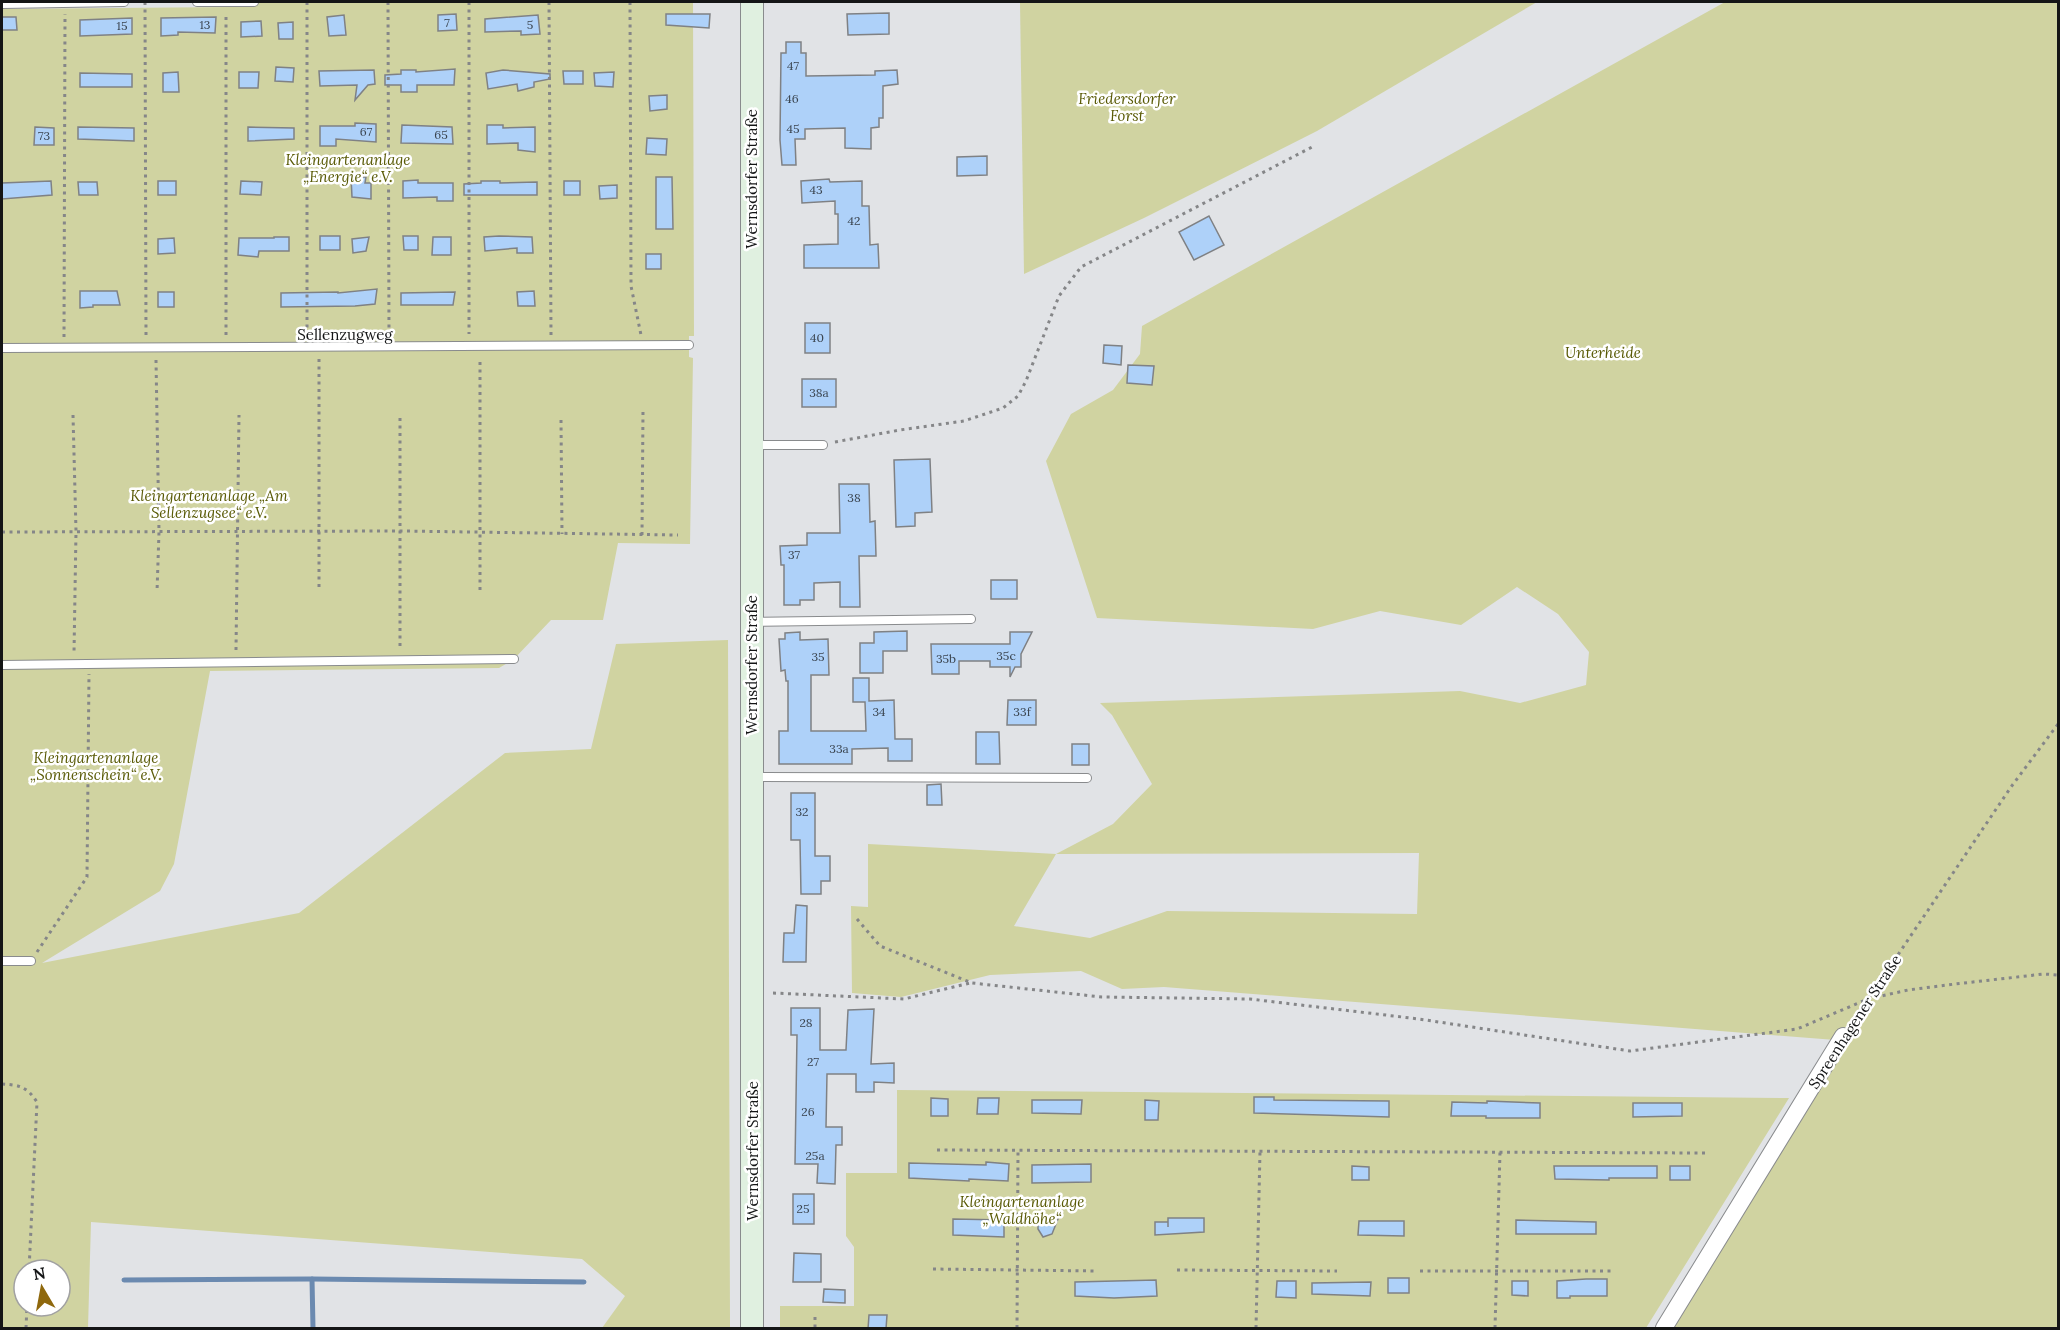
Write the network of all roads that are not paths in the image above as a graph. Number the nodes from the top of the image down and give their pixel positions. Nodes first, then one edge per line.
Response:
1 (65, 2) edge
2 (124, 2) edge
3 (197, 2) edge
4 (226, 2) edge
5 (254, 2) edge
6 (753, 2) edge
7 (2, 4) edge
8 (689, 345) dead end
9 (2, 348) edge
10 (752, 445) junction
11 (823, 445) road end
12 (971, 619) dead end
13 (752, 622) junction
14 (514, 659) dead end
15 (2, 665) edge
16 (752, 777) junction
17 (1088, 778) dead end
18 (2, 961) edge
19 (31, 962) road end
20 (1843, 1036) road end
21 (752, 1329) edge
22 (1664, 1329) edge

1 - 2 lane
1 - 7 lane
3 - 4 lane
4 - 5 lane
6 - 10 main road, Wernsdorfer Straße
8 - 9 lane, Sellenzugweg
10 - 11 lane
10 - 13 main road, Wernsdorfer Straße
12 - 13 lane
13 - 16 main road, Wernsdorfer Straße
14 - 15 lane
16 - 17 lane
16 - 21 main road, Wernsdorfer Straße
18 - 19 lane
20 - 22 street, Spreenhagener Straße

